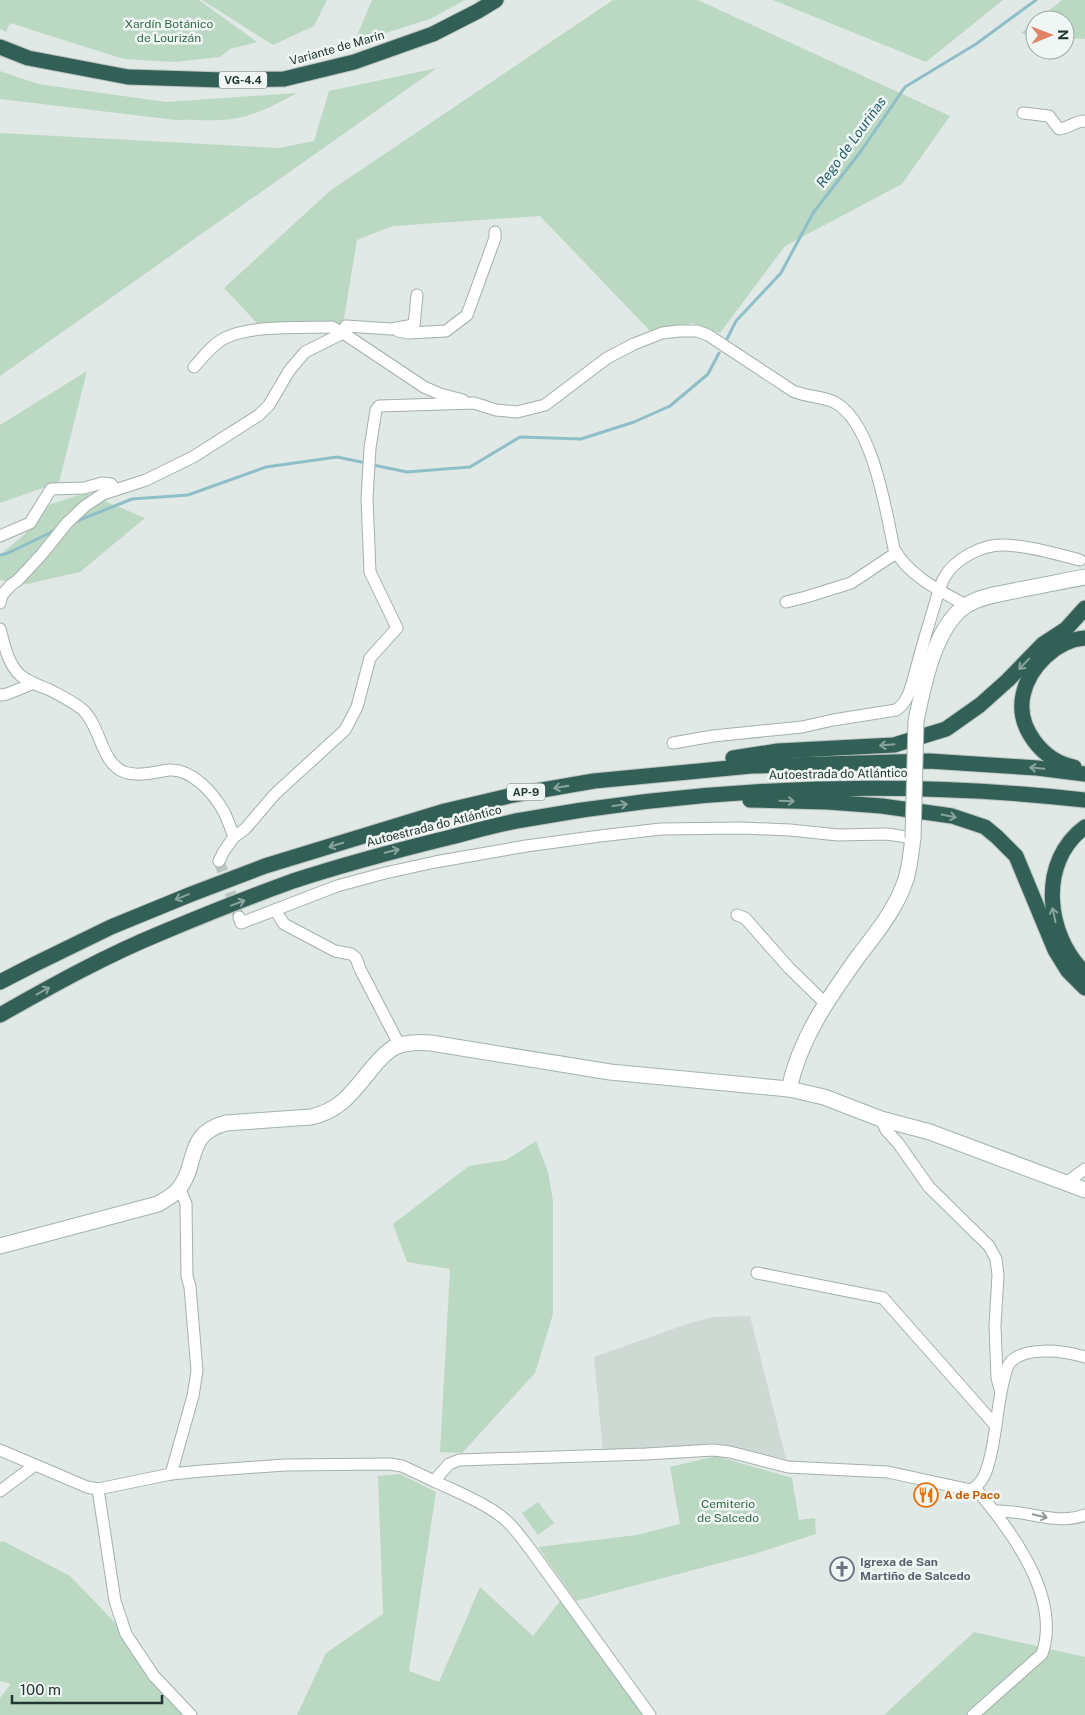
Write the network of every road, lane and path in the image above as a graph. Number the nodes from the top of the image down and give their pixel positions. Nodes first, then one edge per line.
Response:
1 (496, 0) edge
2 (0, 47) edge
3 (1023, 112) dead end
4 (1085, 121) edge
5 (495, 232) dead end
6 (417, 294) dead end
7 (391, 329) junction
8 (343, 333) junction
9 (194, 367) dead end
10 (474, 403) junction
11 (116, 489) junction
12 (0, 536) edge
13 (896, 553) junction
14 (1080, 560) dead end
15 (1080, 578) edge
16 (939, 590) junction
17 (786, 602) dead end
18 (0, 603) edge
19 (966, 605) junction
20 (1085, 608) edge
21 (0, 630) edge
22 (1085, 638) edge
23 (34, 683) junction
24 (0, 695) edge
25 (673, 743) dead end
26 (1085, 770) edge
27 (1085, 774) edge
28 (594, 781) junction
29 (669, 798) junction
30 (1085, 800) edge
31 (1085, 827) edge
32 (234, 837) junction
33 (913, 838) junction
34 (219, 861) dead end
35 (275, 910) junction
36 (737, 915) dead end
37 (239, 917) dead end
38 (1085, 972) edge
39 (0, 982) edge
40 (1085, 988) edge
41 (825, 1003) junction
42 (0, 1015) edge
43 (400, 1046) junction
44 (789, 1089) junction
45 (881, 1119) junction
46 (1085, 1169) edge
47 (1066, 1183) junction
48 (178, 1190) junction
49 (1085, 1190) edge
50 (0, 1246) edge
51 (757, 1273) dead end
52 (1085, 1357) edge
53 (1000, 1391) junction
54 (996, 1426) junction
55 (0, 1450) edge
56 (35, 1465) junction
57 (171, 1474) junction
58 (434, 1480) junction
59 (975, 1488) junction
60 (98, 1489) junction
61 (0, 1491) edge
62 (995, 1512) junction
63 (1085, 1515) edge
64 (192, 1715) edge
65 (650, 1715) edge
66 (973, 1715) edge

1 - 2 highway, Variante de Marín / VG-4.4
3 - 4 street
5 - 7 street
6 - 7 street
7 - 8 street
8 - 9 street
8 - 10 street
8 - 11 street
10 - 13 street
10 - 32 street
11 - 12 street
11 - 18 street
13 - 16 street
13 - 17 street
14 - 16 street
15 - 19 street
16 - 19 street
16 - 25 street
19 - 33 street, bridge
20 -> 28 highway
21 - 23 street
22 - 26 highway
23 - 24 street
23 - 32 street
27 -> 28 highway, Autoestrada do Atlántico / AP-9
28 -> 39 highway, Autoestrada do Atlántico / AP-9
29 - 30 highway, Autoestrada do Atlántico / AP-9
29 -> 40 highway
42 -> 29 highway, Autoestrada do Atlántico / AP-9
38 -> 31 highway
32 - 34 street
33 - 35 street
33 - 41 street
35 - 37 street
35 - 43 street
36 - 41 street
41 - 44 street
43 - 44 street
43 - 48 street
44 - 45 street
45 - 47 street
45 - 53 street
46 - 47 street
47 - 49 street
48 - 50 street
48 - 57 street
51 - 54 street
52 - 53 street
53 - 54 street
54 - 59 street
55 - 56 street
56 - 60 street
56 - 61 street
57 - 58 street
57 - 60 street
58 - 59 street
58 - 65 street
59 - 62 street
60 - 64 street
62 -> 63 street
62 - 66 street

